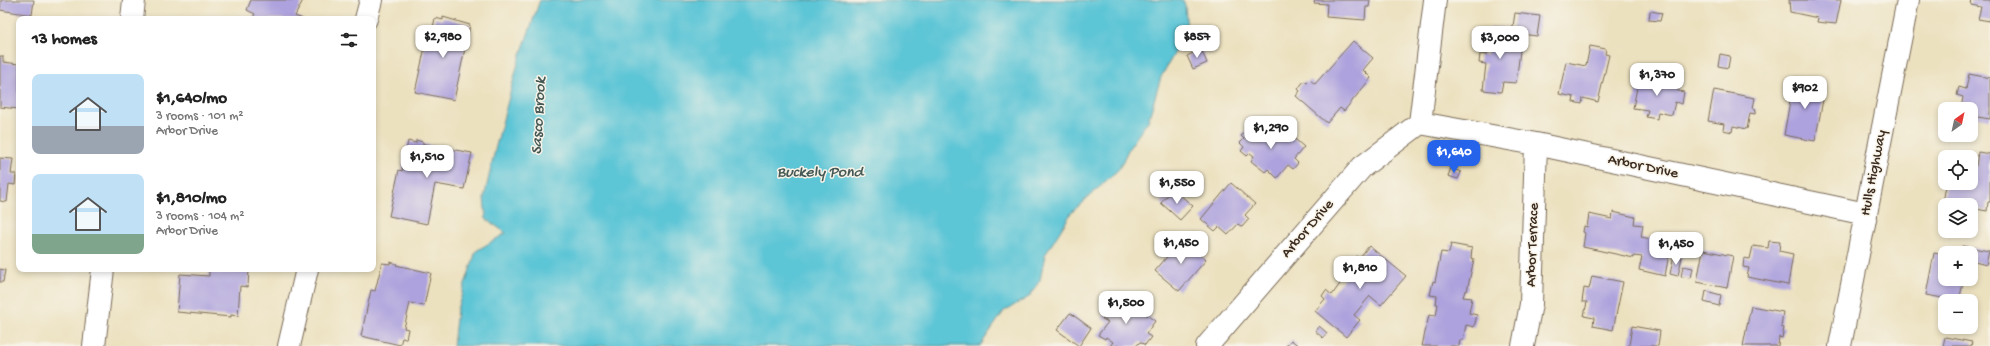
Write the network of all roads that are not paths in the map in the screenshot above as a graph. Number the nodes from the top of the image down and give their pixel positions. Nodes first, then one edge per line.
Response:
1 (134, 0) edge
2 (371, 0) edge
3 (1435, 0) edge
4 (1908, 0) edge
5 (132, 16) edge
6 (367, 16) edge
7 (1420, 123) junction
8 (1536, 144) junction
9 (1866, 214) junction
10 (103, 272) edge
11 (306, 272) edge
12 (94, 346) edge
13 (289, 346) edge
14 (1207, 346) edge
15 (1523, 346) edge
16 (1840, 346) edge

1 - 5 street
2 - 6 street
3 - 7 street
4 - 9 street, Hulls Highway
7 - 8 street, Arbor Drive
7 - 14 street, Arbor Drive
8 - 9 street, Arbor Drive
8 - 15 street, Arbor Terrace
9 - 16 street, Hulls Highway
10 - 12 street
11 - 13 street

